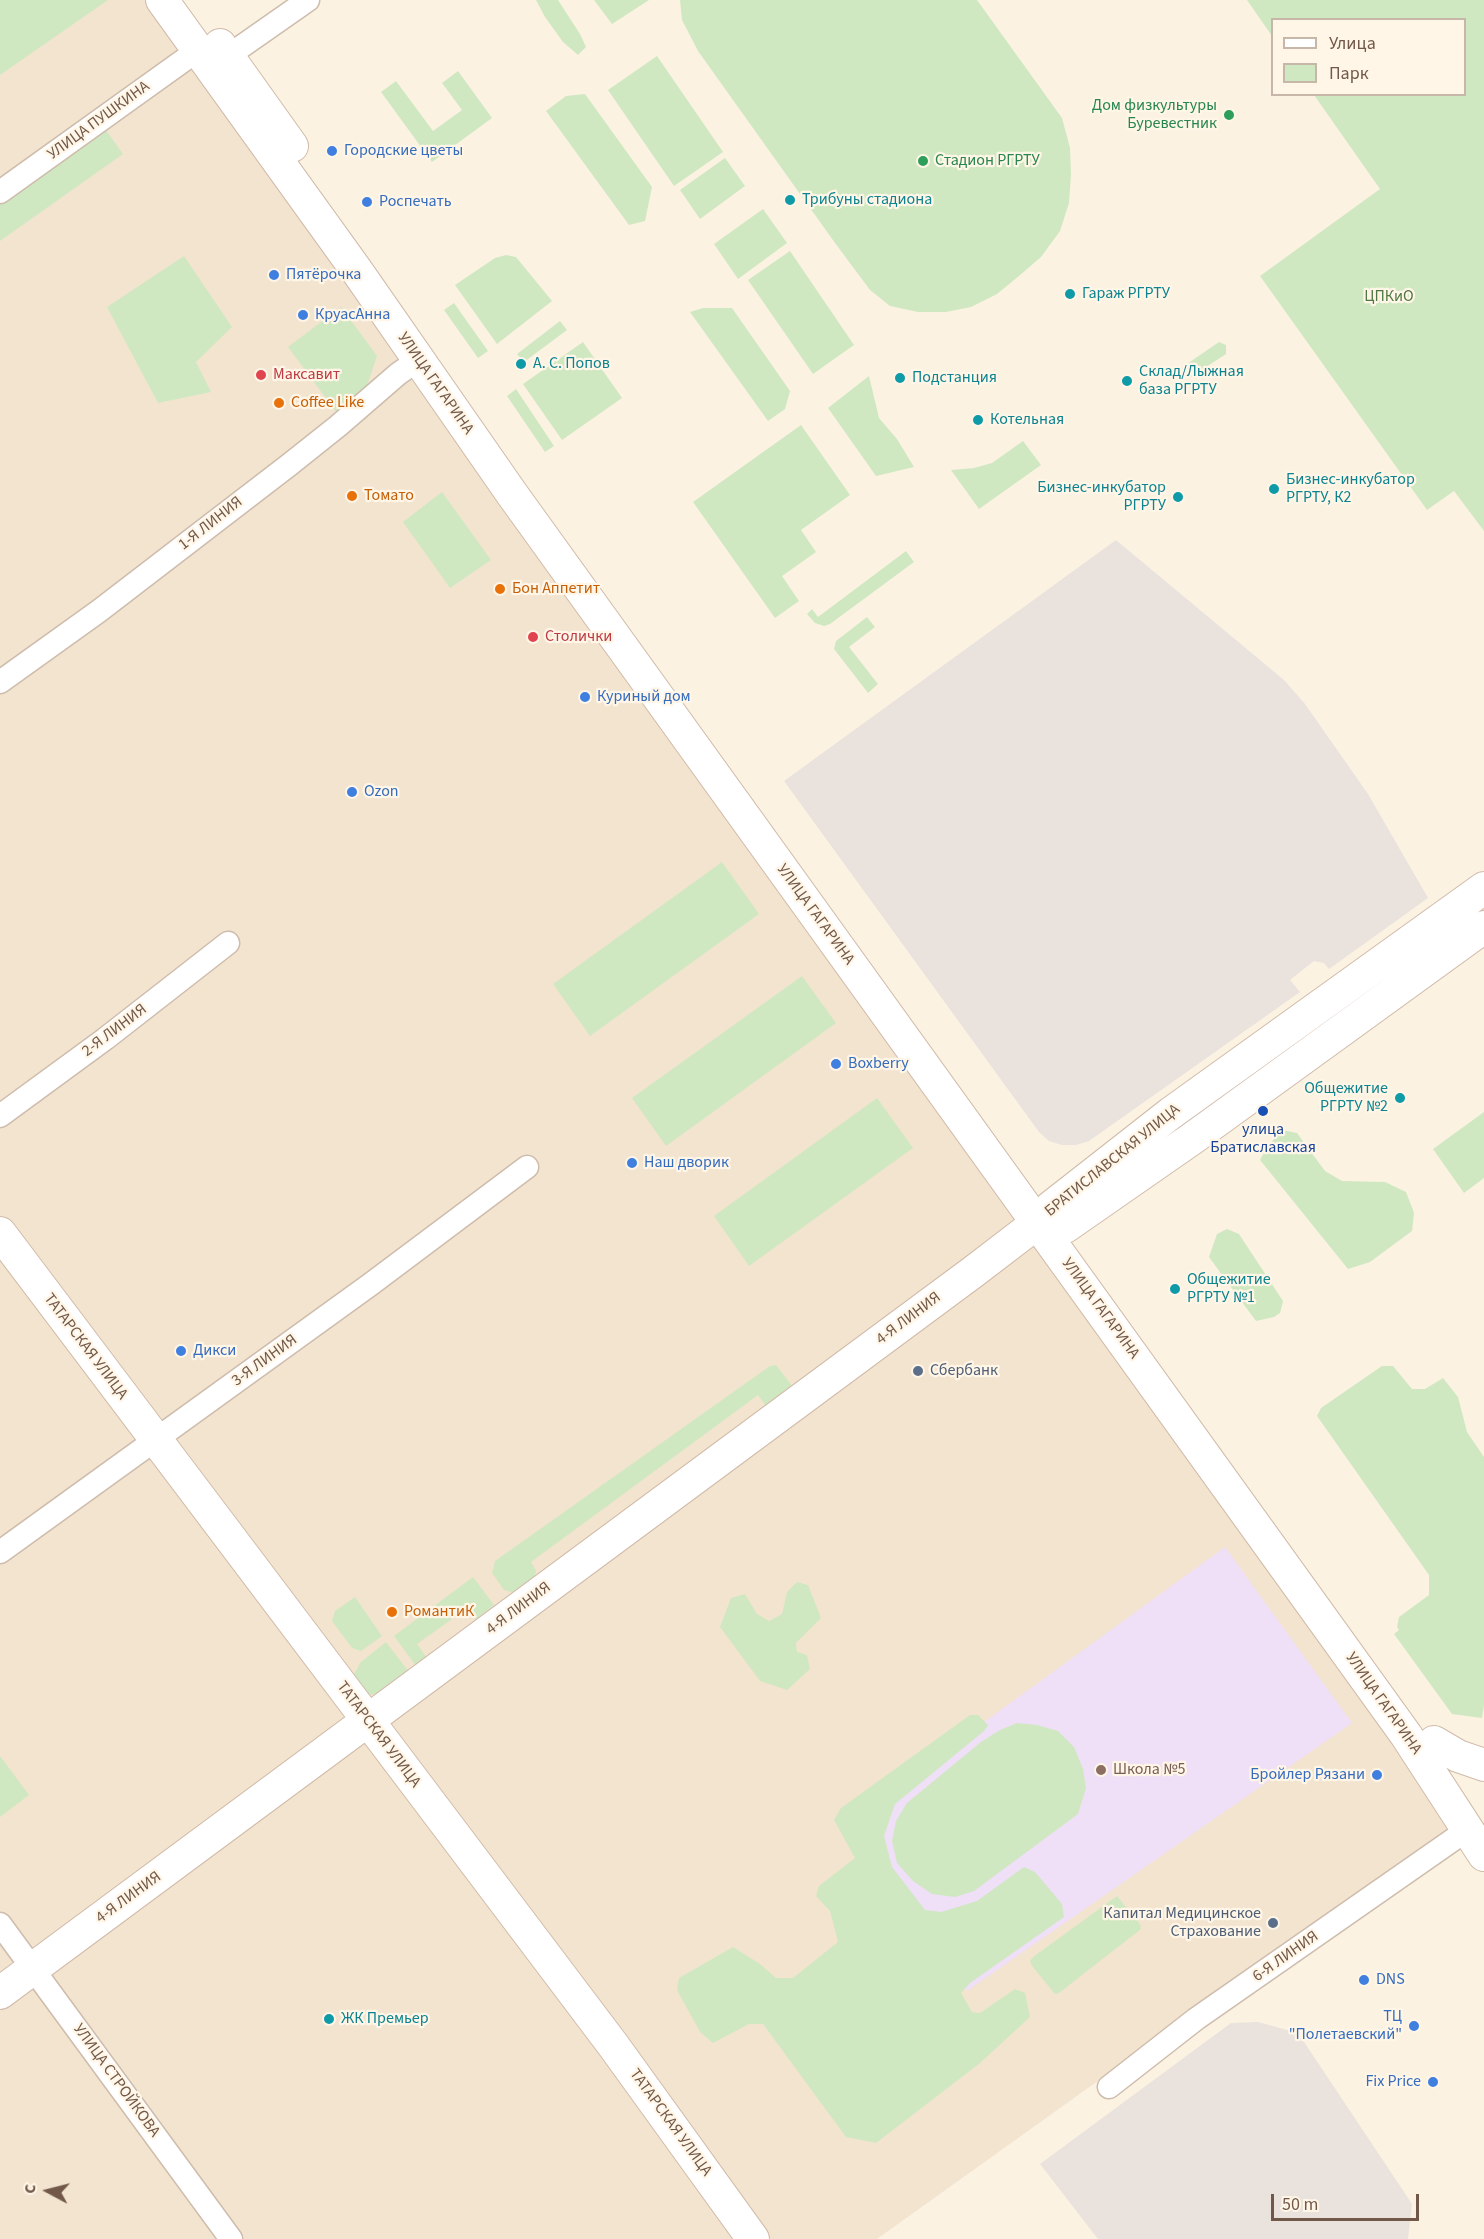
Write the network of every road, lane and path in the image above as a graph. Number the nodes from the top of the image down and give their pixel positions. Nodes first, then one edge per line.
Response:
1 (162, 0) edge
2 (188, 0) edge
3 (308, 0) edge
4 (212, 58) junction
5 (0, 192) edge
6 (418, 360) junction
7 (0, 682) edge
8 (716, 762) junction
9 (1484, 888) edge
10 (1484, 927) edge
11 (228, 944) dead end
12 (0, 1116) edge
13 (527, 1167) dead end
14 (1051, 1219) junction
15 (0, 1233) edge
16 (155, 1440) junction
17 (0, 1552) edge
18 (368, 1722) junction
19 (1434, 1742) junction
20 (1484, 1765) edge
21 (1480, 1835) edge
22 (0, 1924) edge
23 (33, 1968) junction
24 (0, 1993) edge
25 (1109, 2087) dead end
26 (231, 2239) edge
27 (753, 2239) edge

1 - 4 main road, УЛИЦА ГАГАРИНА
2 - 4 main road, УЛИЦА ГАГАРИНА
3 - 4 street, УЛИЦА ПУШКИНА
4 - 5 street, УЛИЦА ПУШКИНА
4 - 6 main road, УЛИЦА ГАГАРИНА
4 - 8 main road, УЛИЦА ГАГАРИНА
6 - 7 street, 1-Я ЛИНИЯ
6 - 8 main road, УЛИЦА ГАГАРИНА
8 - 14 main road, УЛИЦА ГАГАРИНА
9 - 14 main road, БРАТИСЛАВСКАЯ УЛИЦА
10 - 14 main road, БРАТИСЛАВСКАЯ УЛИЦА
11 - 12 street, 2-Я ЛИНИЯ
13 - 16 street, 3-Я ЛИНИЯ
14 - 18 main road, 4-Я ЛИНИЯ
14 - 19 main road, УЛИЦА ГАГАРИНА
14 - 21 main road, УЛИЦА ГАГАРИНА
15 - 16 main road, ТАТАРСКАЯ УЛИЦА
16 - 17 street, 3-Я ЛИНИЯ
16 - 18 main road, ТАТАРСКАЯ УЛИЦА
18 - 23 main road, 4-Я ЛИНИЯ
18 - 27 main road, ТАТАРСКАЯ УЛИЦА
19 - 20 main road
19 - 21 main road, УЛИЦА ГАГАРИНА
21 - 25 street, 6-Я ЛИНИЯ
22 - 23 street, УЛИЦА СТРОЙКОВА
23 - 24 main road, 4-Я ЛИНИЯ
23 - 26 street, УЛИЦА СТРОЙКОВА

